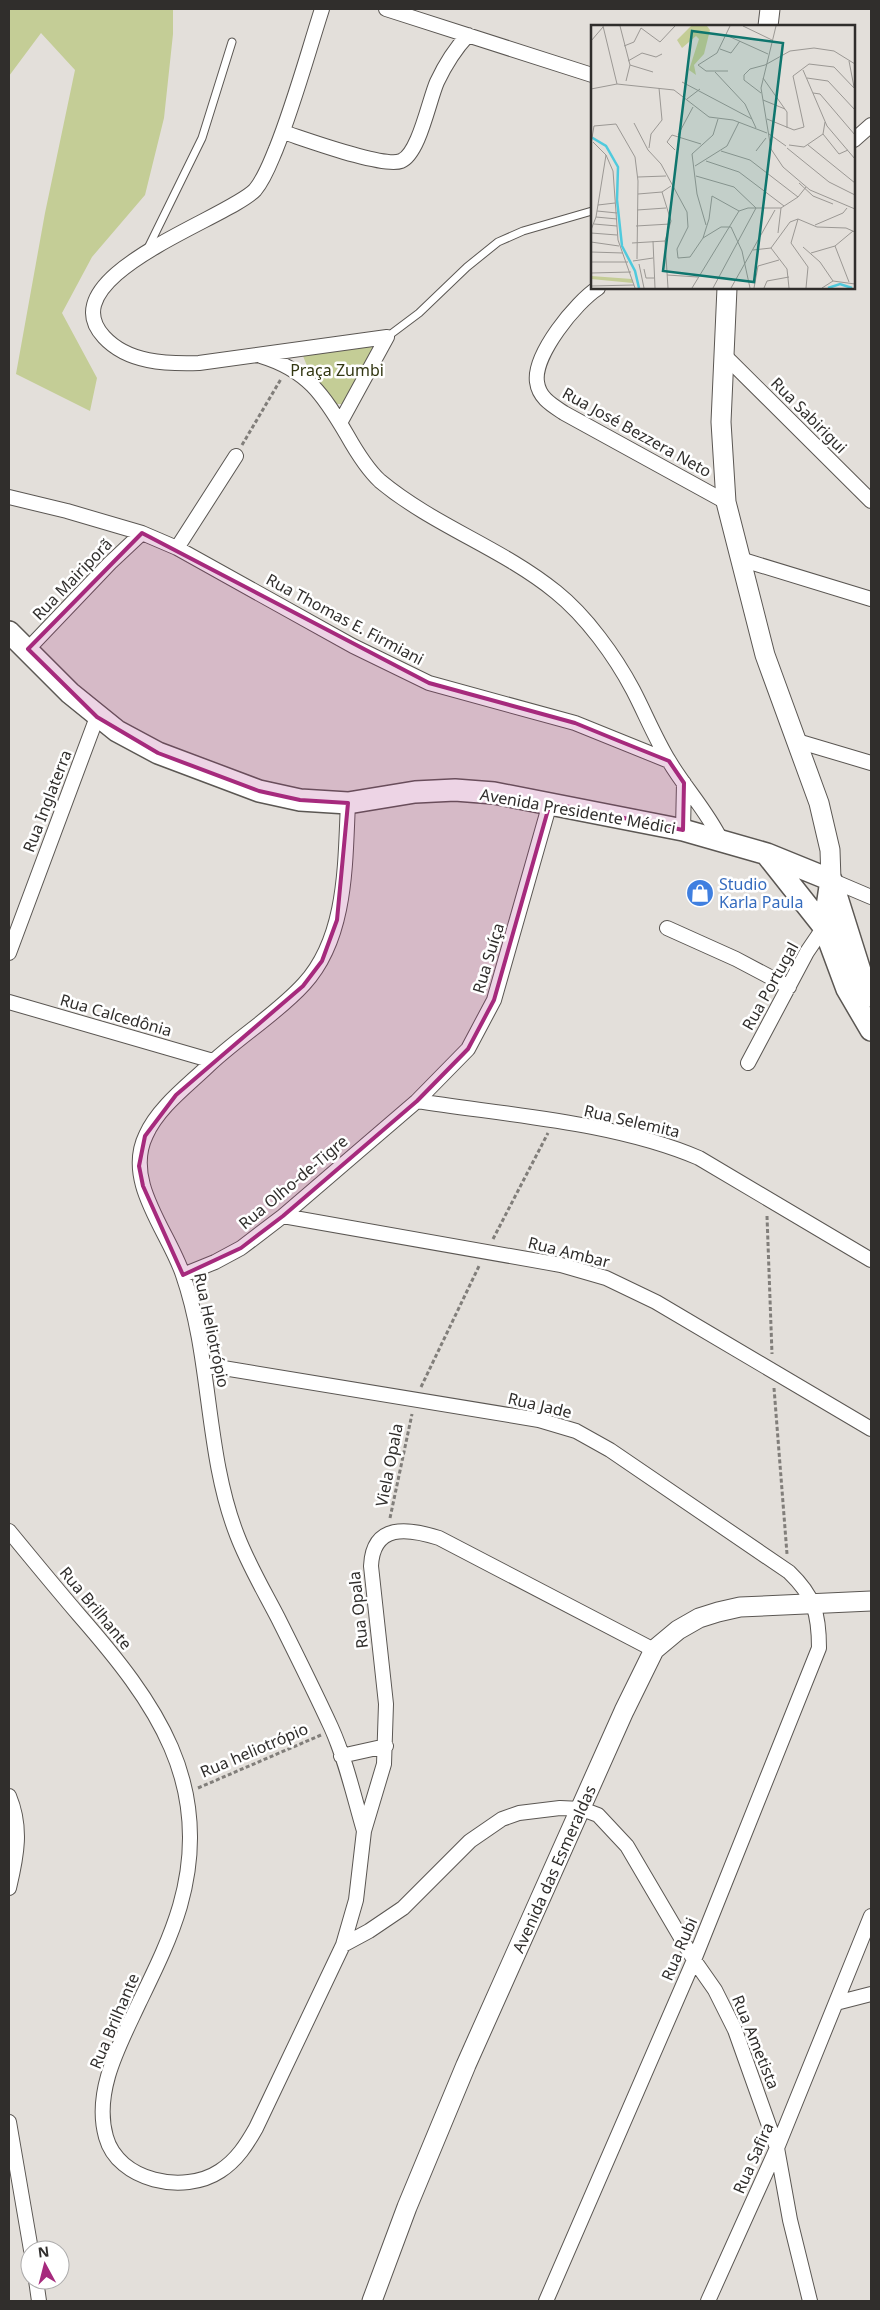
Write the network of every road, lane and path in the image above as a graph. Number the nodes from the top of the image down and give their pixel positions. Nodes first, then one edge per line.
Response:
1 (322, 9) edge
2 (386, 9) edge
3 (770, 9) edge
4 (768, 25) edge
5 (468, 35) junction
6 (232, 42) dead end
7 (591, 75) edge
8 (871, 125) edge
9 (283, 132) junction
10 (855, 139) edge
11 (591, 211) edge
12 (147, 251) junction
13 (597, 289) edge
14 (727, 289) edge
15 (387, 337) junction
16 (722, 353) junction
17 (255, 354) junction
18 (288, 366) junction
19 (340, 423) junction
20 (236, 456) joint
21 (9, 497) edge
22 (726, 502) junction
23 (871, 502) edge
24 (142, 533) junction
25 (177, 548) junction
26 (740, 560) junction
27 (871, 599) edge
28 (9, 632) edge
29 (28, 650) junction
30 (97, 717) junction
31 (797, 741) junction
32 (669, 761) junction
33 (871, 763) edge
34 (684, 783) junction
35 (348, 803) junction
36 (550, 803) junction
37 (683, 830) junction
38 (721, 840) junction
39 (767, 854) junction
40 (832, 880) junction
41 (871, 897) edge
42 (824, 927) junction
43 (667, 928) dead end
44 (9, 953) edge
45 (789, 987) junction
46 (871, 996) edge
47 (9, 1002) edge
48 (871, 1030) edge
49 (213, 1061) junction
50 (748, 1063) dead end
51 (416, 1101) junction
52 (766, 1199) junction
53 (283, 1216) junction
54 (871, 1260) edge
55 (184, 1275) junction
56 (205, 1365) junction
57 (773, 1371) junction
58 (416, 1400) junction
59 (871, 1428) edge
60 (9, 1531) edge
61 (387, 1535) junction
62 (789, 1572) junction
63 (871, 1601) edge
64 (814, 1604) junction
65 (654, 1650) junction
66 (332, 1730) junction
67 (386, 1746) junction
68 (341, 1756) junction
69 (186, 1793) junction
70 (9, 1796) edge
71 (582, 1808) junction
72 (364, 1831) junction
73 (12, 1854) edge
74 (9, 1888) edge
75 (871, 1916) edge
76 (343, 1944) junction
77 (694, 1960) junction
78 (871, 1994) edge
79 (836, 2003) junction
80 (9, 2122) edge
81 (777, 2148) junction
82 (29, 2240) edge
83 (372, 2301) edge
84 (546, 2301) edge
85 (708, 2301) edge
86 (810, 2301) edge

1 - 9 street
2 - 5 street
3 - 4 main road
5 - 7 street
5 - 9 street
6 - 12 lane
8 - 10 street
9 - 12 street
11 - 15 lane
12 - 17 street
13 - 22 street, Rua José Bezzera Neto
14 - 16 main road
15 - 17 street
15 - 19 street
16 - 22 main road
16 - 23 street, Rua Sabirigui
17 - 18 street
18 - 19 street
18 - 20 path
19 - 32 street
20 - 25 street
21 - 24 street, Rua Thomas E. Firmiani
22 - 26 main road
24 - 25 street, Rua Thomas E. Firmiani
24 - 29 street, Rua Mairiporã
25 - 32 street, Rua Thomas E. Firmiani
26 - 27 street
26 - 31 main road
28 - 29 main road, Avenida Presidente Médici
29 - 30 main road, Avenida Presidente Médici
30 - 35 main road, Avenida Presidente Médici
30 - 44 street, Rua Inglaterra
31 - 33 street
31 - 40 main road
32 - 34 street
34 - 37 street
34 - 38 street
35 - 36 main road, Avenida Presidente Médici
35 - 49 street, Rua Heliotrópio
36 - 37 main road, Avenida Presidente Médici
36 - 51 street, Rua Suíça
37 - 38 main road, Avenida Presidente Médici
38 - 39 main road, Avenida Presidente Médici
39 - 40 main road, Avenida Presidente Médici
39 - 42 main road
40 - 41 street
40 - 42 main road
40 - 46 main road
42 - 45 street, Rua Portugal
42 - 48 main road
43 - 45 street
45 - 50 street, Rua Portugal
47 - 49 street, Rua Calcedônia
49 - 55 street, Rua Heliotrópio
51 - 52 street, Rua Selemita
51 - 53 street, Rua Olho-de-Tigre
52 - 54 street, Rua Selemita
52 - 57 path
53 - 55 street, Rua Olho-de-Tigre
53 - 57 street, Rua Ambar
55 - 56 street, Rua Heliotrópio
56 - 58 street, Rua Jade
56 - 66 street, Rua Heliotrópio
57 - 59 street, Rua Ambar
57 - 62 path
58 - 61 path, Viela Opala
58 - 62 street, Rua Jade
60 - 69 street, Rua Brilhante
61 - 65 street
61 - 67 street, Rua Opala
62 - 64 street, Rua Jade
63 - 64 main road, Avenida das Esmeraldas
64 - 65 main road, Avenida das Esmeraldas
64 - 77 street, Rua Rubi
65 - 71 main road, Avenida das Esmeraldas
66 - 68 street, Rua Heliotrópio
66 - 69 path, Rua heliotrópio
67 - 68 street
67 - 72 street, Rua Opala
68 - 72 street, Rua Heliotrópio
69 - 76 street, Rua Brilhante
70 - 73 street
71 - 76 street
71 - 77 street, Rua Ametista
71 - 83 main road, Avenida das Esmeraldas
72 - 76 street, Rua Brilhante
73 - 74 street
75 - 79 street, Rua Safira
77 - 81 street, Rua Ametista
77 - 84 street, Rua Rubi
78 - 79 street
79 - 81 street, Rua Safira
80 - 82 street
81 - 85 street, Rua Safira
81 - 86 street, Rua Ametista

